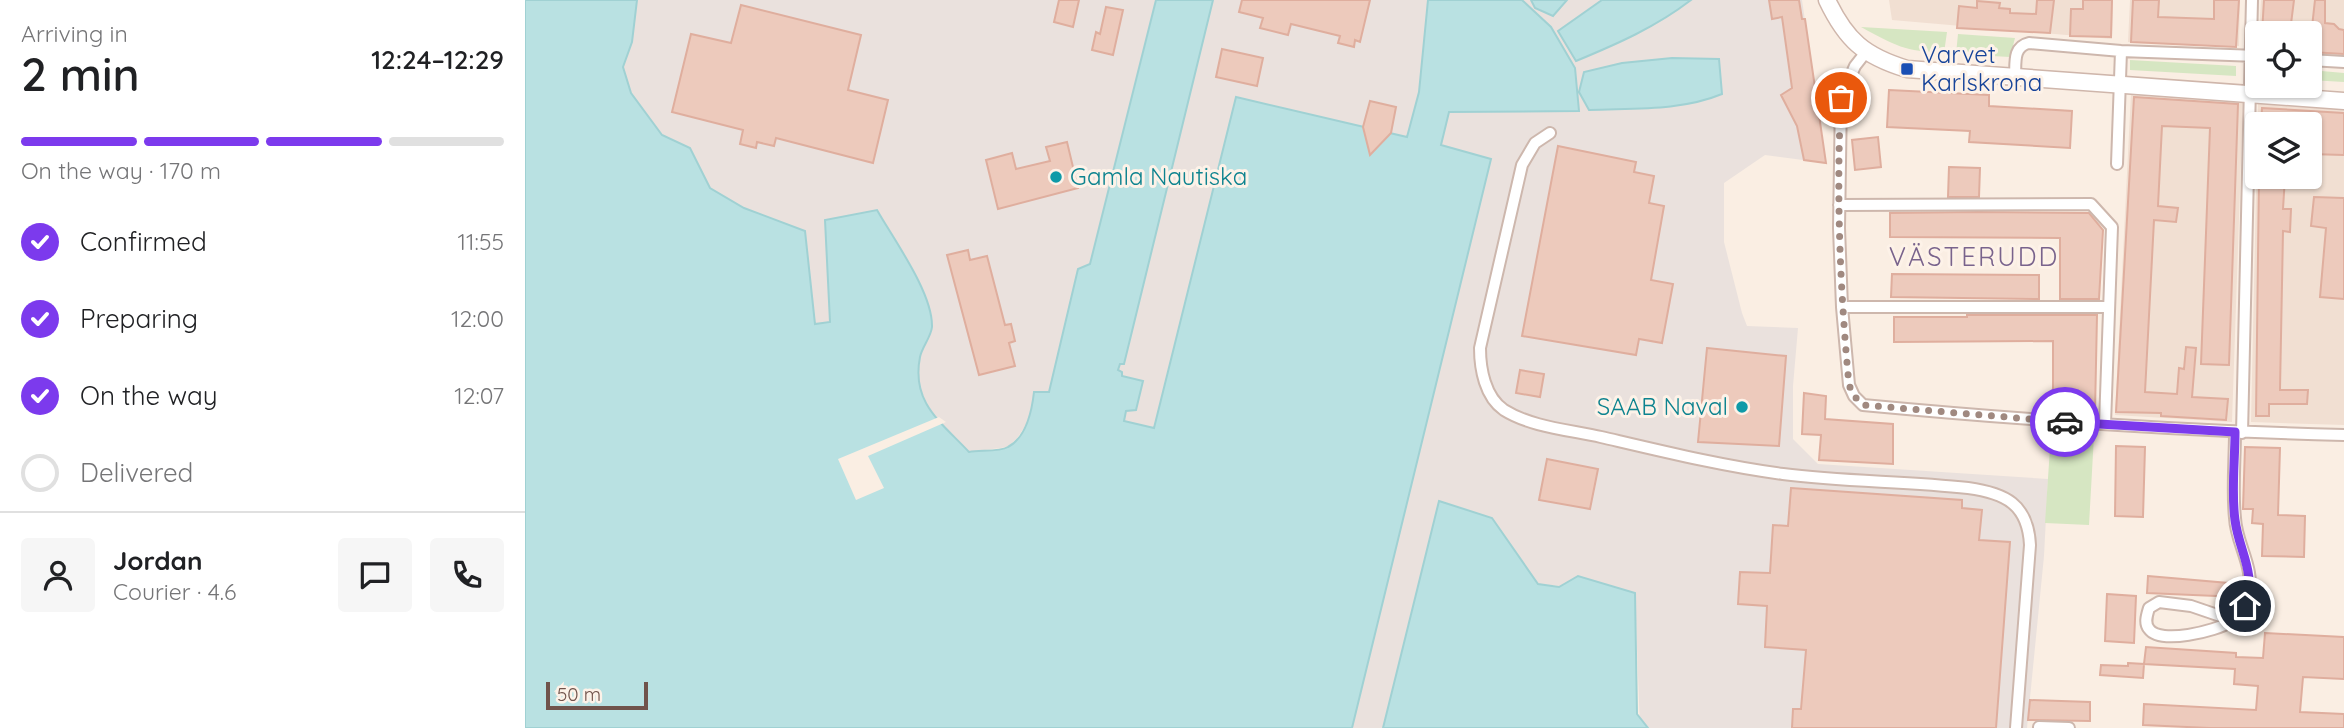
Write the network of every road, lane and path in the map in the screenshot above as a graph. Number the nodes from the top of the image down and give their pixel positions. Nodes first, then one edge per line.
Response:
1 (1827, 0) edge
2 (2252, 0) edge
3 (2253, 21) edge
4 (2121, 51) junction
5 (1866, 52) junction
6 (2245, 56) edge
7 (2322, 61) edge
8 (2344, 62) edge
9 (2015, 78) junction
10 (2119, 86) junction
11 (2245, 94) edge
12 (2251, 98) edge
13 (2304, 98) edge
14 (2344, 101) edge
15 (1550, 133) dead end
16 (2117, 164) dead end
17 (1839, 205) junction
18 (1842, 307) junction
19 (2108, 307) junction
20 (2105, 424) junction
21 (2238, 432) junction
22 (2344, 435) edge
23 (2232, 620) junction
24 (2039, 726) edge
25 (2016, 728) edge
26 (2069, 728) edge

1 - 5 street
2 - 3 street
4 - 6 street
4 - 9 street
4 - 10 street
5 - 9 street
5 - 17 street
7 - 8 street
9 - 10 street
10 - 11 street
10 - 16 street
12 - 21 street
13 - 14 street
15 - 25 street
17 - 18 street
17 - 19 street
18 - 19 street
18 - 20 street
19 - 20 street
20 - 21 street
21 - 22 street
21 - 23 street
23 - 23 street
24 - 26 street

